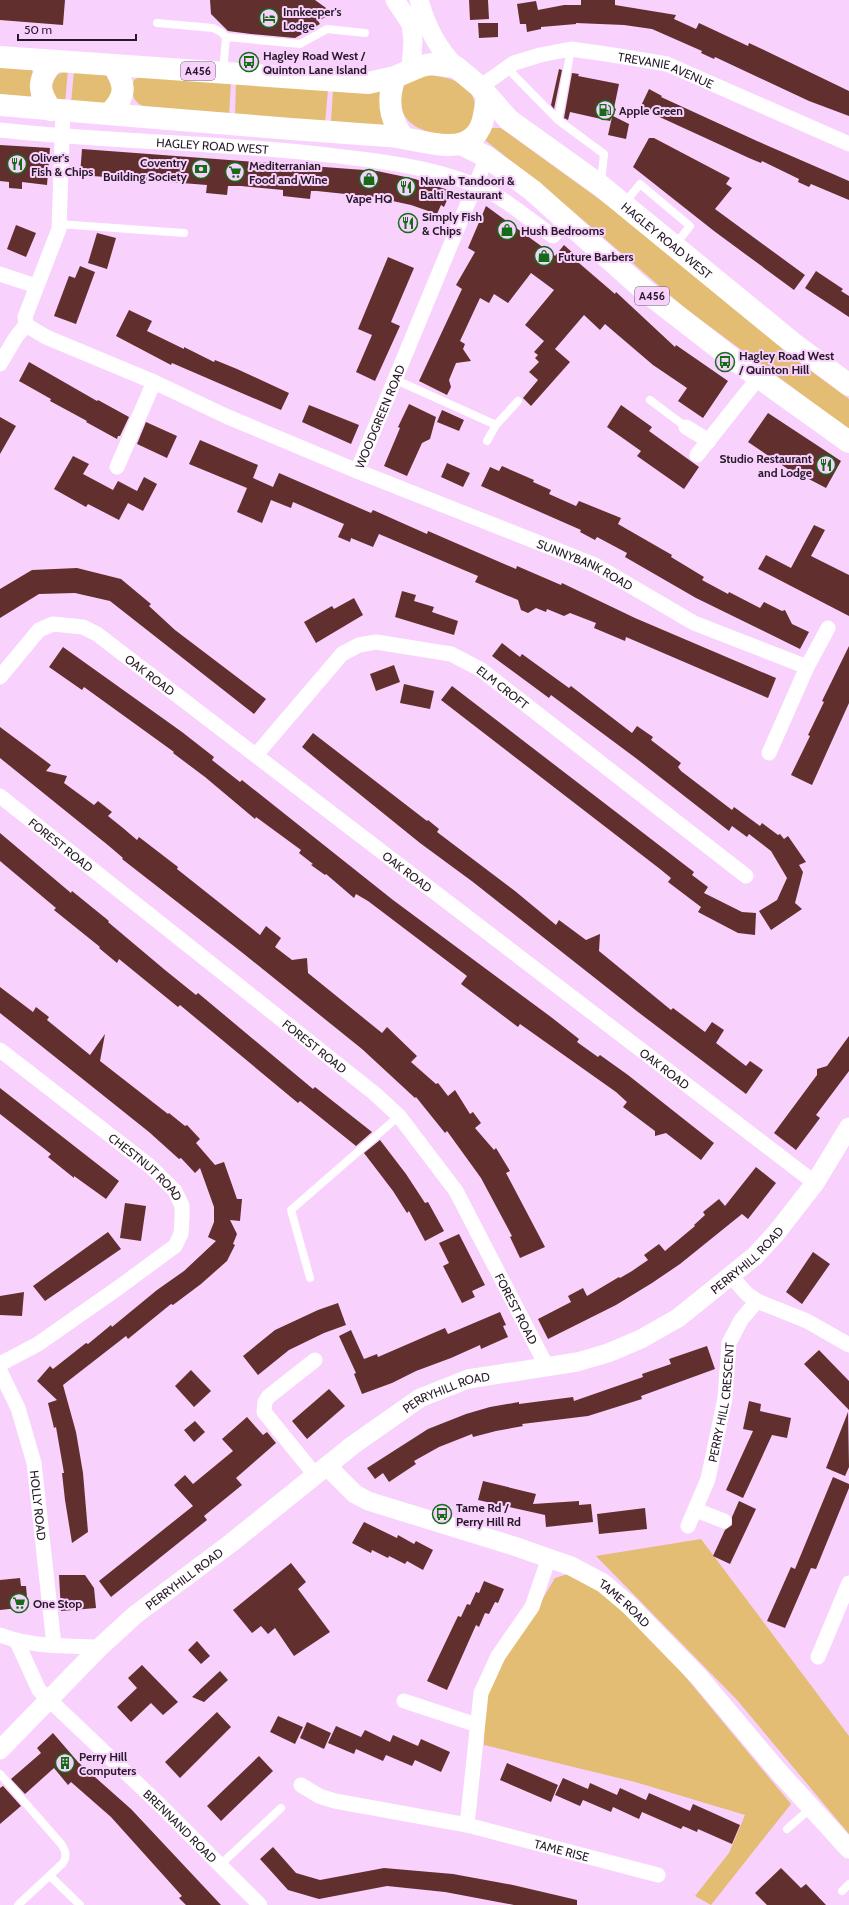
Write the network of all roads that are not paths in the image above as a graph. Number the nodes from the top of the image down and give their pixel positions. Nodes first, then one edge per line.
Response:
1 (419, 0) edge
2 (397, 4) edge
3 (157, 23) dead end
4 (365, 33) dead end
5 (226, 37) junction
6 (571, 49) junction
7 (0, 57) edge
8 (54, 61) junction
9 (113, 65) junction
10 (456, 67) junction
11 (507, 68) junction
12 (223, 73) junction
13 (403, 73) junction
14 (483, 91) junction
15 (0, 105) edge
16 (57, 110) junction
17 (109, 114) junction
18 (558, 120) junction
19 (278, 128) junction
20 (0, 130) edge
21 (402, 136) junction
22 (62, 137) junction
23 (461, 144) junction
24 (849, 144) edge
25 (275, 149) junction
26 (487, 157) junction
27 (476, 185) junction
28 (601, 186) junction
29 (567, 221) junction
30 (59, 224) junction
31 (184, 233) dead end
32 (0, 274) edge
33 (36, 286) junction
34 (26, 325) junction
35 (0, 364) edge
36 (759, 377) junction
37 (396, 380) junction
38 (154, 382) junction
39 (849, 385) edge
40 (650, 400) dead end
41 (518, 401) dead end
42 (496, 425) junction
43 (686, 427) joint
44 (487, 441) dead end
45 (709, 441) junction
46 (849, 442) edge
47 (697, 455) dead end
48 (117, 467) dead end
49 (357, 471) junction
50 (828, 628) dead end
51 (807, 667) junction
52 (0, 677) edge
53 (770, 753) dead end
54 (256, 756) junction
55 (0, 796) edge
56 (746, 876) dead end
57 (0, 1050) edge
58 (399, 1116) junction
59 (849, 1127) edge
60 (815, 1183) junction
61 (731, 1276) junction
62 (310, 1278) dead end
63 (757, 1301) junction
64 (849, 1345) edge
65 (315, 1360) dead end
66 (0, 1364) edge
67 (547, 1367) junction
68 (0, 1371) edge
69 (321, 1471) junction
70 (696, 1510) junction
71 (724, 1521) dead end
72 (688, 1526) dead end
73 (550, 1558) junction
74 (849, 1583) edge
75 (0, 1635) edge
76 (17, 1642) junction
77 (54, 1645) junction
78 (100, 1647) junction
79 (818, 1658) dead end
80 (48, 1698) junction
81 (404, 1701) dead end
82 (477, 1725) junction
83 (0, 1750) edge
84 (0, 1774) edge
85 (301, 1785) dead end
86 (281, 1808) dead end
87 (811, 1808) junction
88 (466, 1825) junction
89 (787, 1829) dead end
90 (849, 1849) edge
91 (220, 1865) junction
92 (658, 1875) dead end
93 (50, 1876) junction
94 (849, 1884) edge
95 (842, 1891) dead end
96 (18, 1905) edge
97 (80, 1905) edge
98 (260, 1905) edge

1 - 2 street
1 - 10 street
2 - 13 street
3 - 5 lane
4 - 5 lane
5 - 12 lane
6 - 11 street, TREVANIE AVENUE
6 - 18 lane
6 - 24 street, TREVANIE AVENUE
7 - 8 highway, A456
8 - 9 highway, A456
8 - 16 highway
9 - 12 highway, A456
9 - 17 highway
10 - 13 highway, A456
10 - 14 highway
11 - 14 street, TREVANIE AVENUE
11 - 18 lane
12 - 13 highway, A456
13 - 21 highway
14 - 23 highway
14 - 28 highway, HAGLEY ROAD WEST
15 - 16 highway, HAGLEY ROAD WEST / A456
16 - 17 highway, HAGLEY ROAD WEST / A456
16 - 22 street
17 - 19 highway, HAGLEY ROAD WEST / A456
18 - 28 lane
19 - 21 highway, HAGLEY ROAD WEST / A456
19 - 25 street
20 - 22 street, HAGLEY ROAD WEST
21 - 23 highway, A456
22 - 25 street, HAGLEY ROAD WEST
22 - 30 street
23 - 26 highway, A456
25 - 27 street, HAGLEY ROAD WEST
26 - 27 street, WOODGREEN ROAD
26 - 29 highway, A456
27 - 29 street, HAGLEY ROAD WEST
27 - 37 street, WOODGREEN ROAD
28 - 39 highway, HAGLEY ROAD WEST
29 - 36 highway, A456
30 - 31 lane
30 - 33 street
32 - 33 street
33 - 34 street
34 - 35 street
34 - 38 street, WOODGREEN ROAD
36 - 45 street
36 - 46 highway, A456
37 - 42 lane
37 - 49 street, WOODGREEN ROAD
38 - 48 street
38 - 49 street, WOODGREEN ROAD
40 - 43 lane
41 - 42 lane
42 - 44 lane
43 - 45 street
45 - 47 street
49 - 51 street, SUNNYBANK ROAD
50 - 51 street
51 - 53 street
52 - 54 street, OAK ROAD
54 - 56 street, ELM CROFT
54 - 60 street, OAK ROAD
55 - 58 street, FOREST ROAD
57 - 66 street, CHESTNUT ROAD
58 - 62 lane
58 - 67 street, FOREST ROAD
59 - 60 street, PERRYHILL ROAD
60 - 61 street, PERRYHILL ROAD
61 - 63 street
61 - 67 street, PERRYHILL ROAD
63 - 64 street
63 - 70 street, PERRY HILL CRESCENT
65 - 69 street
67 - 69 street, PERRYHILL ROAD
68 - 77 street, HOLLY ROAD
69 - 73 street, TAME ROAD
69 - 78 street, PERRYHILL ROAD
70 - 71 street
70 - 72 street, PERRY HILL CRESCENT
73 - 82 street
73 - 87 street, TAME ROAD
74 - 79 street
75 - 76 street
76 - 77 street
76 - 80 street, BRENNAND ROAD
77 - 78 street
78 - 80 street, PERRYHILL ROAD
80 - 83 street, PERRYHILL ROAD
80 - 91 street, BRENNAND ROAD
81 - 82 street
82 - 88 street
84 - 93 lane
85 - 88 street, TAME RISE
86 - 91 lane
87 - 89 lane
87 - 90 street, TAME ROAD
88 - 92 street, TAME RISE
91 - 98 street, BRENNAND ROAD
93 - 96 lane
93 - 97 lane
94 - 95 lane

